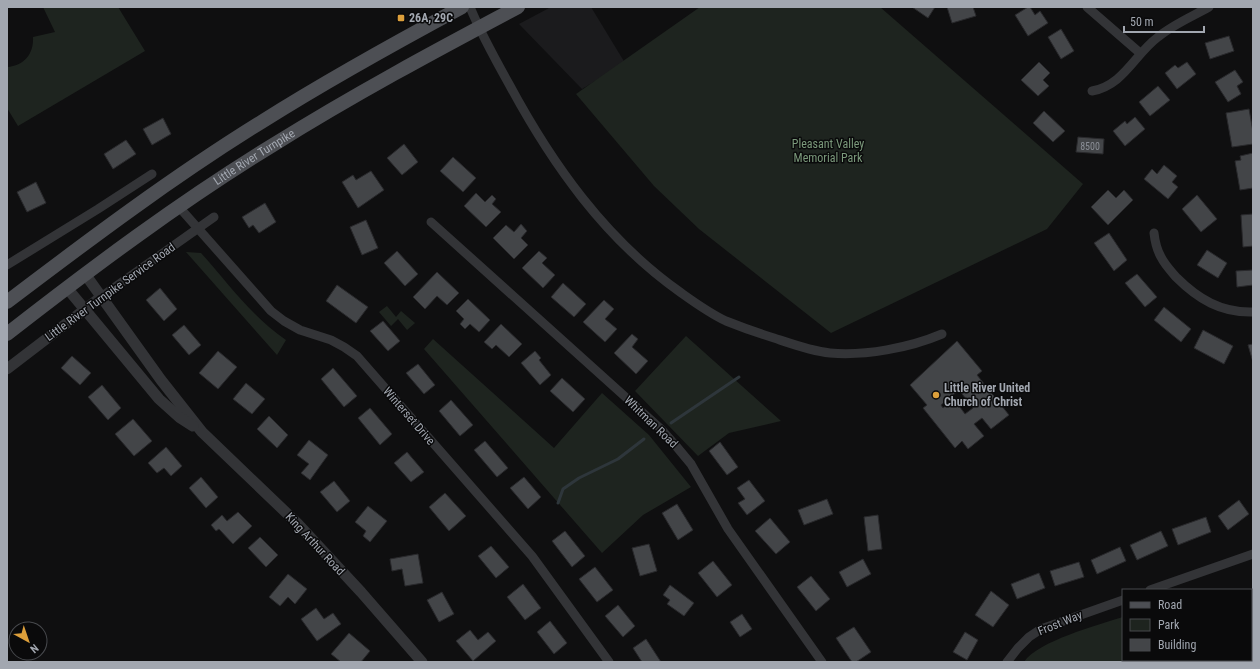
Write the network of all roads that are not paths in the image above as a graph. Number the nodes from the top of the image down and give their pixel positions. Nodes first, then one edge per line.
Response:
1 (462, 7) edge
2 (470, 7) edge
3 (518, 7) edge
4 (1087, 7) edge
5 (1209, 7) edge
6 (479, 28) junction
7 (1140, 53) junction
8 (1092, 91) dead end
9 (152, 174) dead end
10 (179, 207) junction
11 (214, 216) dead end
12 (431, 222) dead end
13 (197, 228) junction
14 (1154, 234) dead end
15 (7, 265) edge
16 (85, 274) junction
17 (67, 288) junction
18 (101, 297) junction
19 (7, 302) edge
20 (85, 309) junction
21 (1253, 312) edge
22 (7, 334) edge
23 (942, 334) dead end
24 (7, 369) edge
25 (202, 432) junction
26 (1253, 554) edge
27 (1153, 589) edge
28 (1122, 600) edge
29 (422, 662) edge
30 (609, 662) edge
31 (822, 662) edge
32 (1007, 662) edge

1 - 19 main road, Little River Turnpike
2 - 6 street
3 - 6 main road, Little River Turnpike
4 - 7 street
5 - 7 street
6 - 10 main road, Little River Turnpike
6 - 23 street
7 - 8 street
9 - 15 street
10 - 13 street, Winterset Drive
10 - 16 main road, Little River Turnpike
11 - 13 street, Little River Turnpike Service Road
12 - 31 street, Whitman Road
13 - 18 street, Little River Turnpike Service Road
13 - 30 street, Winterset Drive
14 - 21 street
16 - 17 main road, Little River Turnpike
16 - 18 street, King Arthur Road
17 - 20 street, King Arthur Road
17 - 22 main road, Little River Turnpike
18 - 20 street, Little River Turnpike Service Road
18 - 25 street, King Arthur Road
20 - 24 street, Little River Turnpike Service Road
20 - 25 street, King Arthur Road
25 - 29 street, King Arthur Road
26 - 27 street
28 - 32 street, Frost Way

